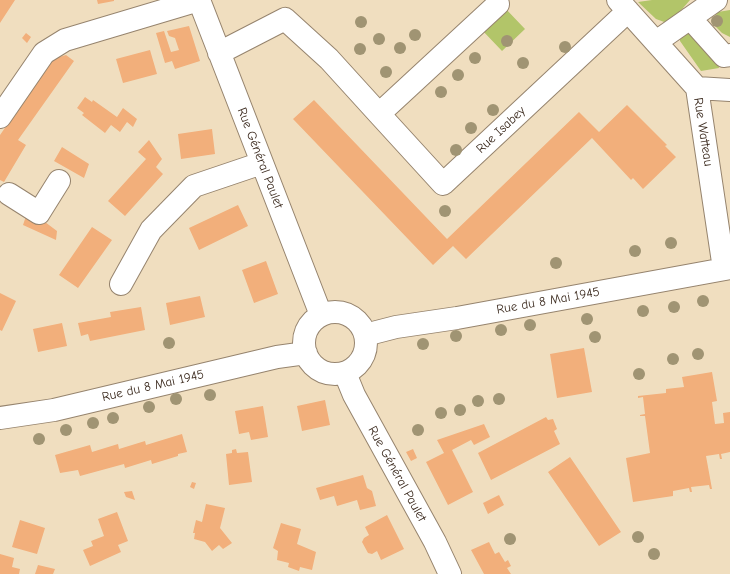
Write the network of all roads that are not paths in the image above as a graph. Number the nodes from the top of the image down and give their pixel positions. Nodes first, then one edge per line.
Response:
1 (199, 0) edge
2 (716, 0) edge
3 (498, 4) dead end
4 (623, 6) edge
5 (690, 18) junction
6 (656, 42) junction
7 (219, 53) junction
8 (730, 55) edge
9 (697, 88) junction
10 (730, 90) edge
11 (379, 114) junction
12 (0, 117) edge
13 (262, 163) junction
14 (59, 181) dead end
15 (3, 197) edge
16 (727, 268) edge
17 (121, 284) dead end
18 (321, 316) junction
19 (365, 335) junction
20 (306, 353) junction
21 (345, 373) junction
22 (0, 418) edge
23 (450, 574) edge

1 - 7 street, Rue Général Paulet
1 - 12 street
2 - 5 street
3 - 11 street
4 - 6 street, Rue Watteau
4 - 11 street, Rue Isabey
5 - 6 street
5 - 8 street
6 - 9 street, Rue Watteau
7 - 11 street, Rue Isabey
7 - 13 street, Rue Général Paulet
9 - 10 street
9 - 16 street, Rue Watteau
13 - 17 street
13 - 18 street, Rue Général Paulet
14 - 15 street
16 - 19 street, Rue du 8 Mai 1945
18 - 19 street
18 - 20 street
19 - 21 street
20 - 21 street
20 - 22 street, Rue du 8 Mai 1945
21 - 23 street, Rue Général Paulet

